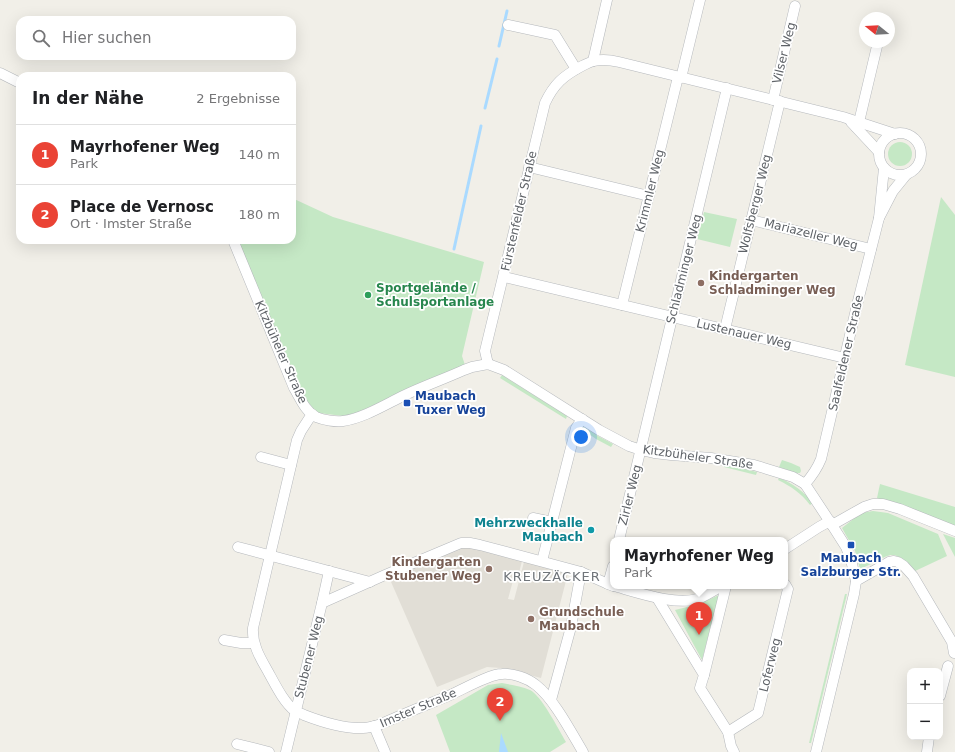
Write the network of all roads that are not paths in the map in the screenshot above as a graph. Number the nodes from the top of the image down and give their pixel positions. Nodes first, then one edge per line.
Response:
1 (607, 0) edge
2 (700, 0) edge
3 (795, 6) dead end
4 (508, 25) dead end
5 (877, 48) edge
6 (593, 61) junction
7 (576, 69) junction
8 (0, 73) edge
9 (680, 77) junction
10 (16, 81) edge
11 (727, 88) junction
12 (776, 101) junction
13 (858, 125) junction
14 (895, 134) junction
15 (879, 152) junction
16 (529, 167) junction
17 (884, 168) junction
18 (906, 175) junction
19 (649, 196) junction
20 (879, 218) junction
21 (751, 220) junction
22 (235, 244) edge
23 (871, 249) junction
24 (504, 277) junction
25 (622, 305) junction
26 (673, 317) junction
27 (724, 329) junction
28 (845, 358) junction
29 (488, 364) junction
30 (312, 414) junction
31 (582, 419) junction
32 (641, 450) junction
33 (261, 457) dead end
34 (291, 465) junction
35 (805, 484) junction
36 (533, 518) dead end
37 (552, 522) junction
38 (831, 523) junction
39 (955, 531) edge
40 (620, 537) edge
41 (788, 547) edge
42 (238, 548) dead end
43 (270, 556) junction
44 (542, 561) junction
45 (329, 571) junction
46 (581, 572) junction
47 (856, 581) junction
48 (370, 582) junction
49 (610, 584) edge
50 (626, 589) edge
51 (716, 589) edge
52 (725, 589) edge
53 (788, 589) edge
54 (657, 598) junction
55 (322, 603) junction
56 (224, 640) dead end
57 (254, 644) junction
58 (954, 652) edge
59 (951, 669) edge
60 (704, 675) junction
61 (943, 689) edge
62 (551, 700) junction
63 (296, 711) junction
64 (374, 726) junction
65 (728, 732) junction
66 (929, 740) edge
67 (237, 744) dead end
68 (269, 752) edge
69 (286, 752) edge
70 (385, 752) edge
71 (583, 752) edge
72 (734, 752) edge
73 (816, 752) edge
74 (927, 752) edge

1 - 6 street
2 - 9 street, Krimmler Weg
3 - 12 street, Vilser Weg
4 - 7 street
5 - 13 street
6 - 7 street, Fürstenfelder Straße
6 - 9 street, Fürstenfelder Straße
7 - 16 street, Fürstenfelder Straße
8 - 10 street
9 - 11 street, Fürstenfelder Straße
9 - 19 street, Krimmler Weg
11 - 12 street, Fürstenfelder Straße
11 - 26 street, Schladminger Weg
12 - 13 street, Fürstenfelder Straße
12 - 21 street, Wolfsberger Weg
13 - 14 street, Fürstenfelder Straße
13 - 15 street
14 - 15 street
14 - 18 street
15 - 17 street
16 - 19 street
16 - 24 street, Fürstenfelder Straße
17 - 18 street
17 - 20 street, Saalfeldener Straße
18 - 20 street, Saalfeldener Straße
19 - 25 street, Krimmler Weg
20 - 23 street, Saalfeldener Straße
21 - 23 street, Mariazeller Weg
21 - 27 street, Wolfsberger Weg
22 - 30 street, Kitzbüheler Straße
23 - 28 street, Saalfeldener Straße
24 - 25 street, Lustenauer Weg
24 - 29 street, Fürstenfelder Straße
25 - 26 street, Lustenauer Weg
26 - 27 street, Lustenauer Weg
26 - 32 street, Schladminger Weg
27 - 28 street, Lustenauer Weg
28 - 35 street, Saalfeldener Straße
29 - 30 street, Kitzbüheler Straße
29 - 31 street, Kitzbüheler Straße
30 - 34 street, Imster Straße
31 - 32 street, Kitzbüheler Straße
31 - 37 street
32 - 35 street, Kitzbüheler Straße
32 - 40 street, Zirler Weg
33 - 34 street
34 - 43 street, Imster Straße
35 - 38 street, Kitzbüheler Straße
36 - 37 street
37 - 44 street
38 - 39 street
38 - 41 street
38 - 47 street, Kitzbüheler Straße
42 - 43 street
43 - 45 street
43 - 57 street, Imster Straße
44 - 46 street, Stubener Weg
44 - 48 street, Stubener Weg
45 - 48 street
45 - 55 street, Stubener Weg
46 - 49 street, Stubener Weg
46 - 62 street
47 - 58 street
47 - 73 street, Kitzbüheler Straße
48 - 55 street, Stubener Weg
50 - 54 street
51 - 54 street
52 - 60 street
53 - 65 street, Loferweg
54 - 60 street
55 - 63 street, Stubener Weg
56 - 57 street
57 - 63 street, Imster Straße
58 - 59 street
59 - 61 street
60 - 65 street
62 - 64 street, Imster Straße
62 - 71 street, Imster Straße
63 - 64 street, Imster Straße
63 - 69 street, Stubener Weg
64 - 70 street
65 - 72 street
66 - 74 street
67 - 68 street

